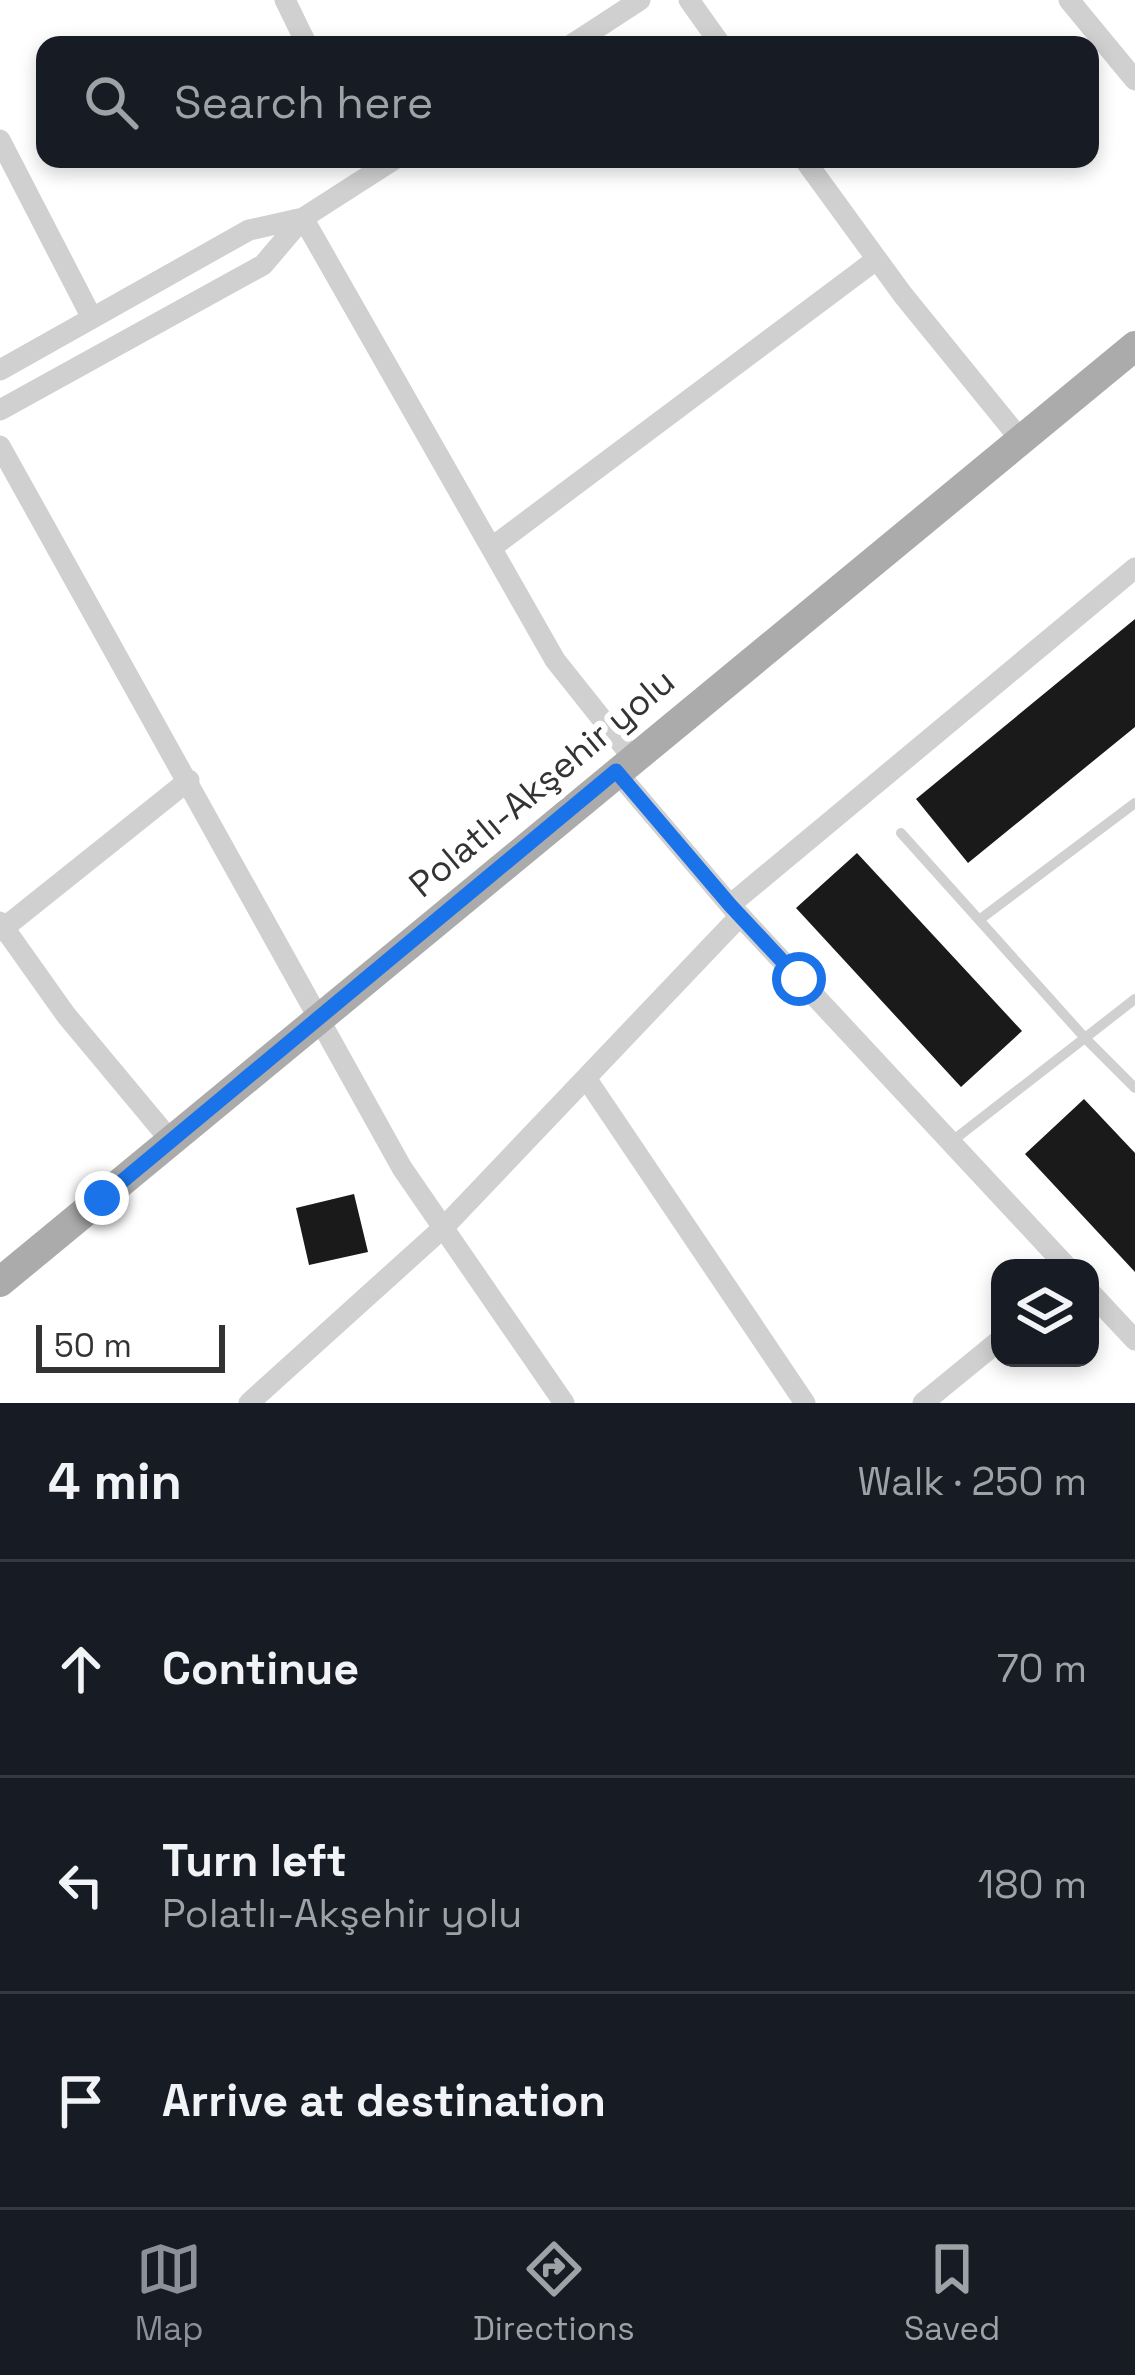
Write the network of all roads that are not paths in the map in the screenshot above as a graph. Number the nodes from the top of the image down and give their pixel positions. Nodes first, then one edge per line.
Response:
1 (284, 0) edge
2 (640, 0) edge
3 (689, 0) edge
4 (1069, 0) edge
5 (302, 36) edge
6 (585, 36) edge
7 (715, 36) edge
8 (1099, 36) edge
9 (1099, 36) edge
10 (1135, 80) edge
11 (0, 140) edge
12 (366, 168) edge
13 (811, 168) edge
14 (303, 218) junction
15 (877, 259) junction
16 (92, 318) junction
17 (1135, 346) edge
18 (0, 370) edge
19 (0, 410) edge
20 (1022, 440) junction
21 (0, 446) edge
22 (491, 548) junction
23 (1135, 568) edge
24 (625, 765) junction
25 (189, 781) junction
26 (1135, 803) edge
27 (902, 833) dead end
28 (735, 910) junction
29 (979, 920) junction
30 (1, 927) edge
31 (1135, 999) edge
32 (321, 1017) junction
33 (1085, 1038) junction
34 (586, 1078) junction
35 (1135, 1088) edge
36 (171, 1142) junction
37 (951, 1142) junction
38 (444, 1227) junction
39 (1060, 1259) edge
40 (0, 1282) edge
41 (1099, 1302) edge
42 (1135, 1340) edge
43 (991, 1347) edge
44 (249, 1403) edge
45 (564, 1403) edge
46 (805, 1403) edge
47 (922, 1403) edge

1 - 5 street
2 - 6 street
3 - 7 street
4 - 9 street
8 - 10 street
11 - 16 street
12 - 14 street
13 - 15 street
14 - 16 street
14 - 19 street
14 - 22 street
15 - 20 street
15 - 22 street
16 - 18 street
17 - 20 main road, Polatlı-Akşehir yolu
20 - 24 main road, Polatlı-Akşehir yolu
21 - 25 street
22 - 24 street
23 - 28 street
24 - 28 street
24 - 32 main road, Polatlı-Akşehir yolu
25 - 30 street
25 - 32 street
26 - 29 lane
27 - 29 lane
28 - 34 street
28 - 37 street
29 - 33 lane
30 - 36 street
31 - 33 lane
32 - 36 main road, Polatlı-Akşehir yolu
32 - 38 street
33 - 35 lane
33 - 37 lane
34 - 38 street
34 - 46 street
36 - 40 main road, Polatlı-Akşehir yolu
37 - 39 street
38 - 44 street
38 - 45 street
41 - 42 street
43 - 47 street

